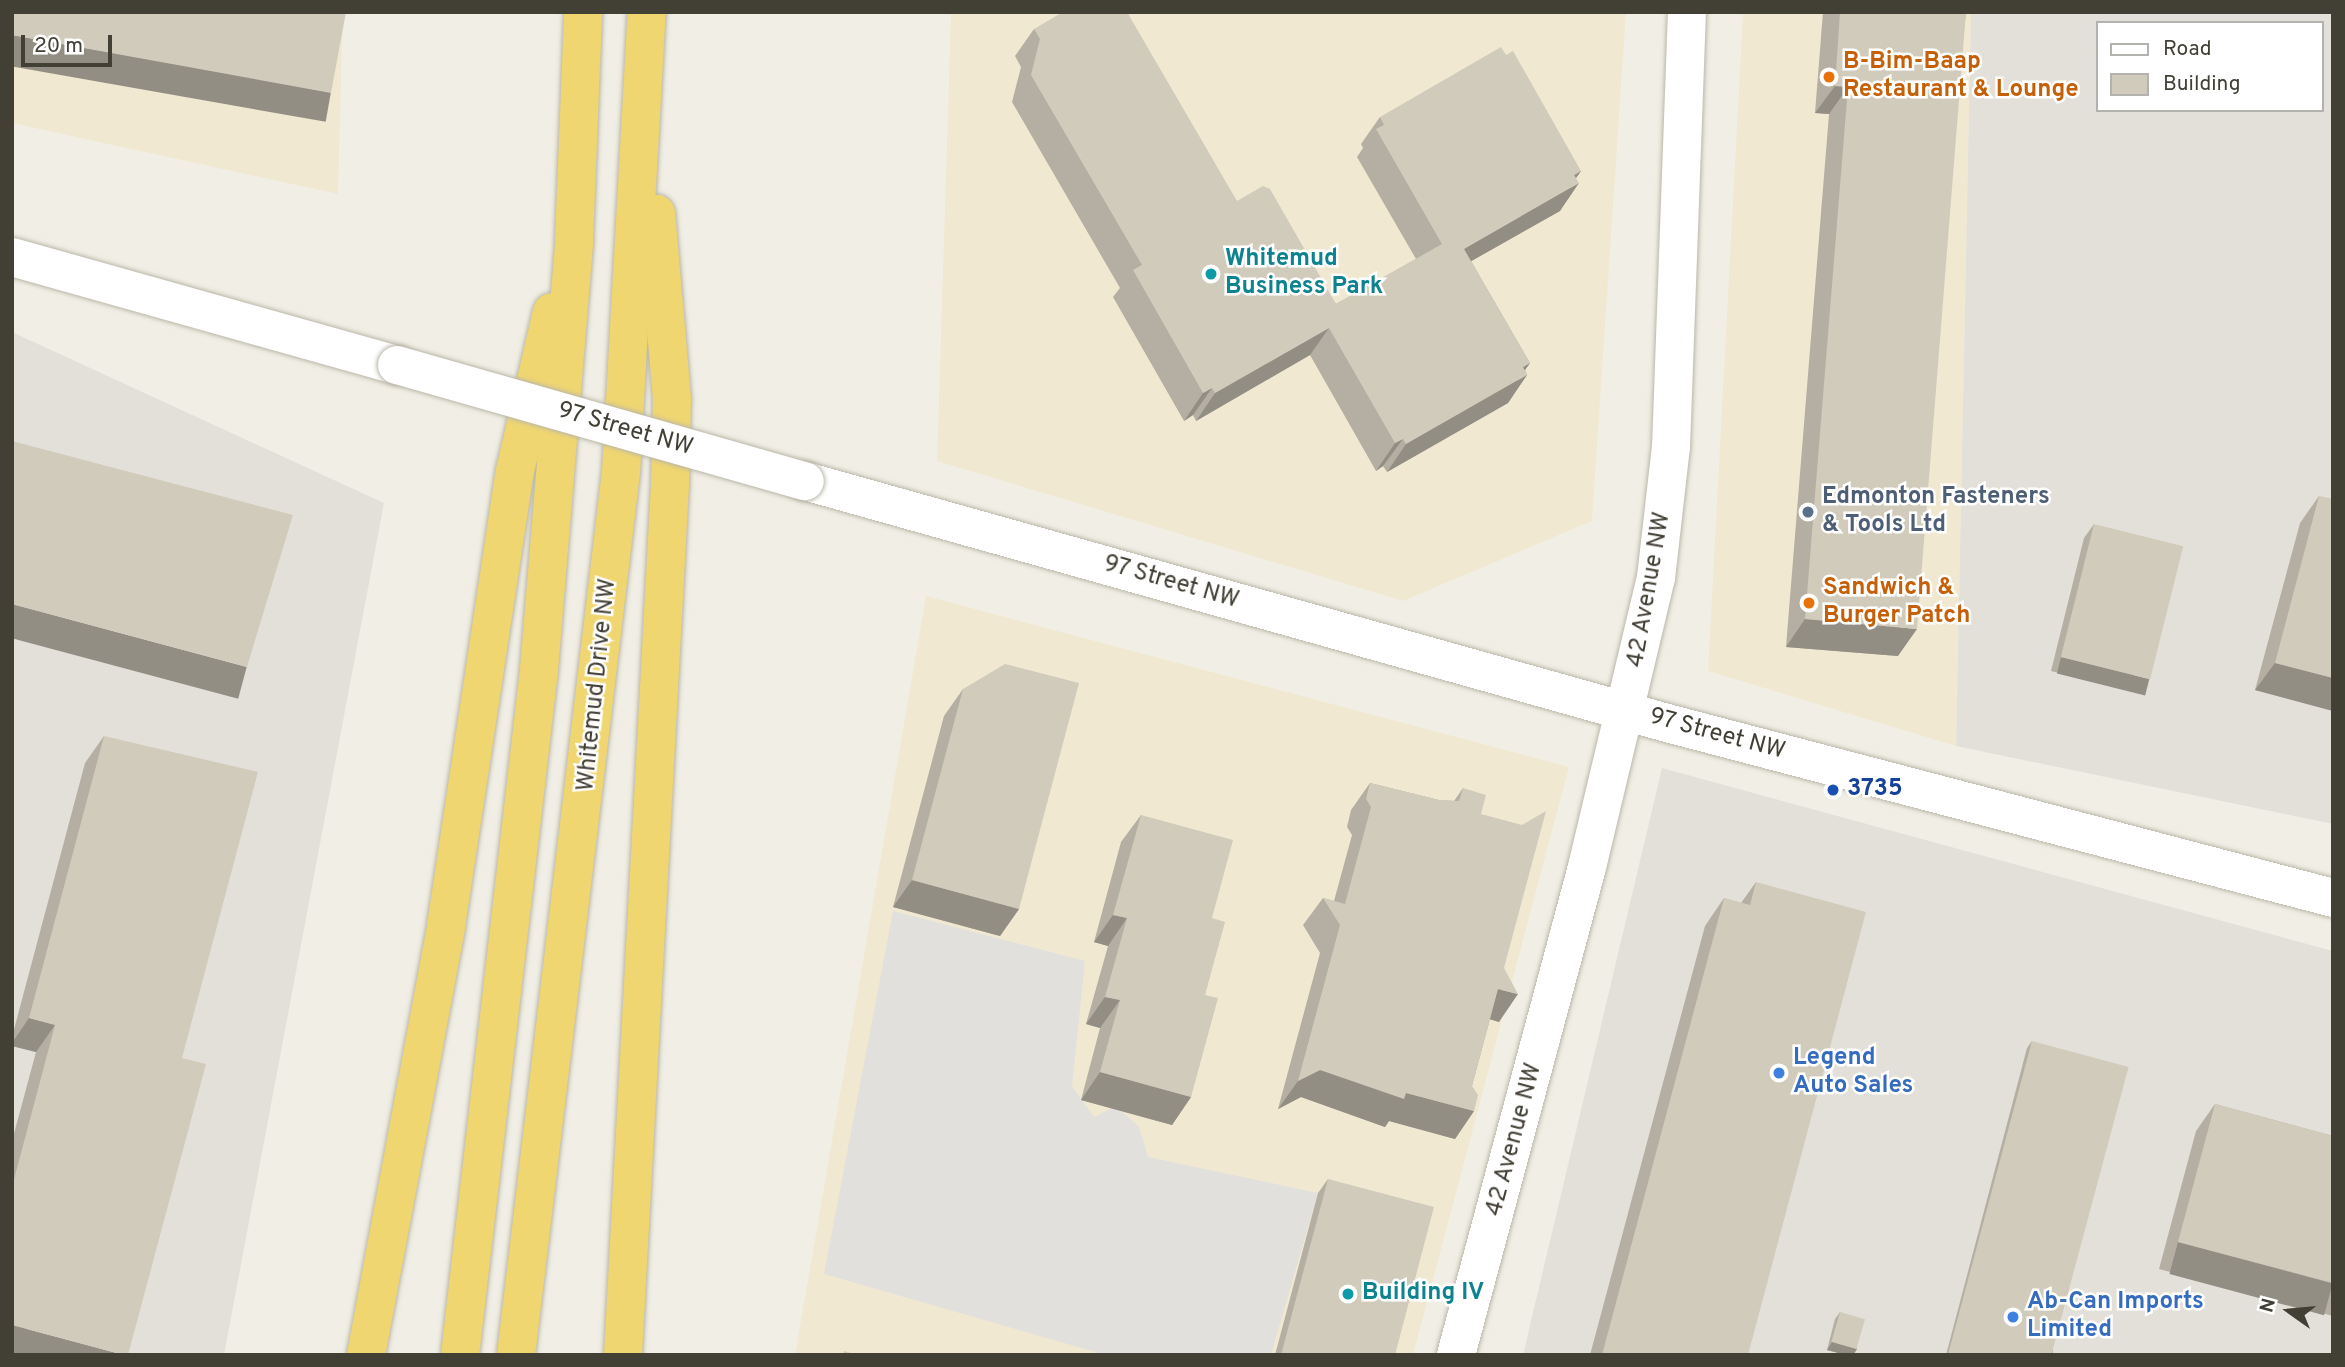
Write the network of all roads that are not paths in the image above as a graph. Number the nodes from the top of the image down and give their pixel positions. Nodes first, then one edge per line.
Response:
1 (583, 12) edge
2 (647, 12) edge
3 (1687, 12) edge
4 (645, 76) junction
5 (574, 240) junction
6 (12, 257) edge
7 (1626, 711) junction
8 (2333, 898) edge
9 (366, 1355) edge
10 (460, 1355) edge
11 (516, 1355) edge
12 (623, 1355) edge
13 (1456, 1355) edge

1 - 5 highway
2 - 4 highway, Whitemud Drive NW
3 - 7 street, 42 Avenue NW
4 - 11 highway, Whitemud Drive NW
4 - 12 highway
5 - 9 highway
5 - 10 highway
6 - 7 street, 97 Street NW, bridge
7 - 8 street, 97 Street NW
7 - 13 street, 42 Avenue NW

